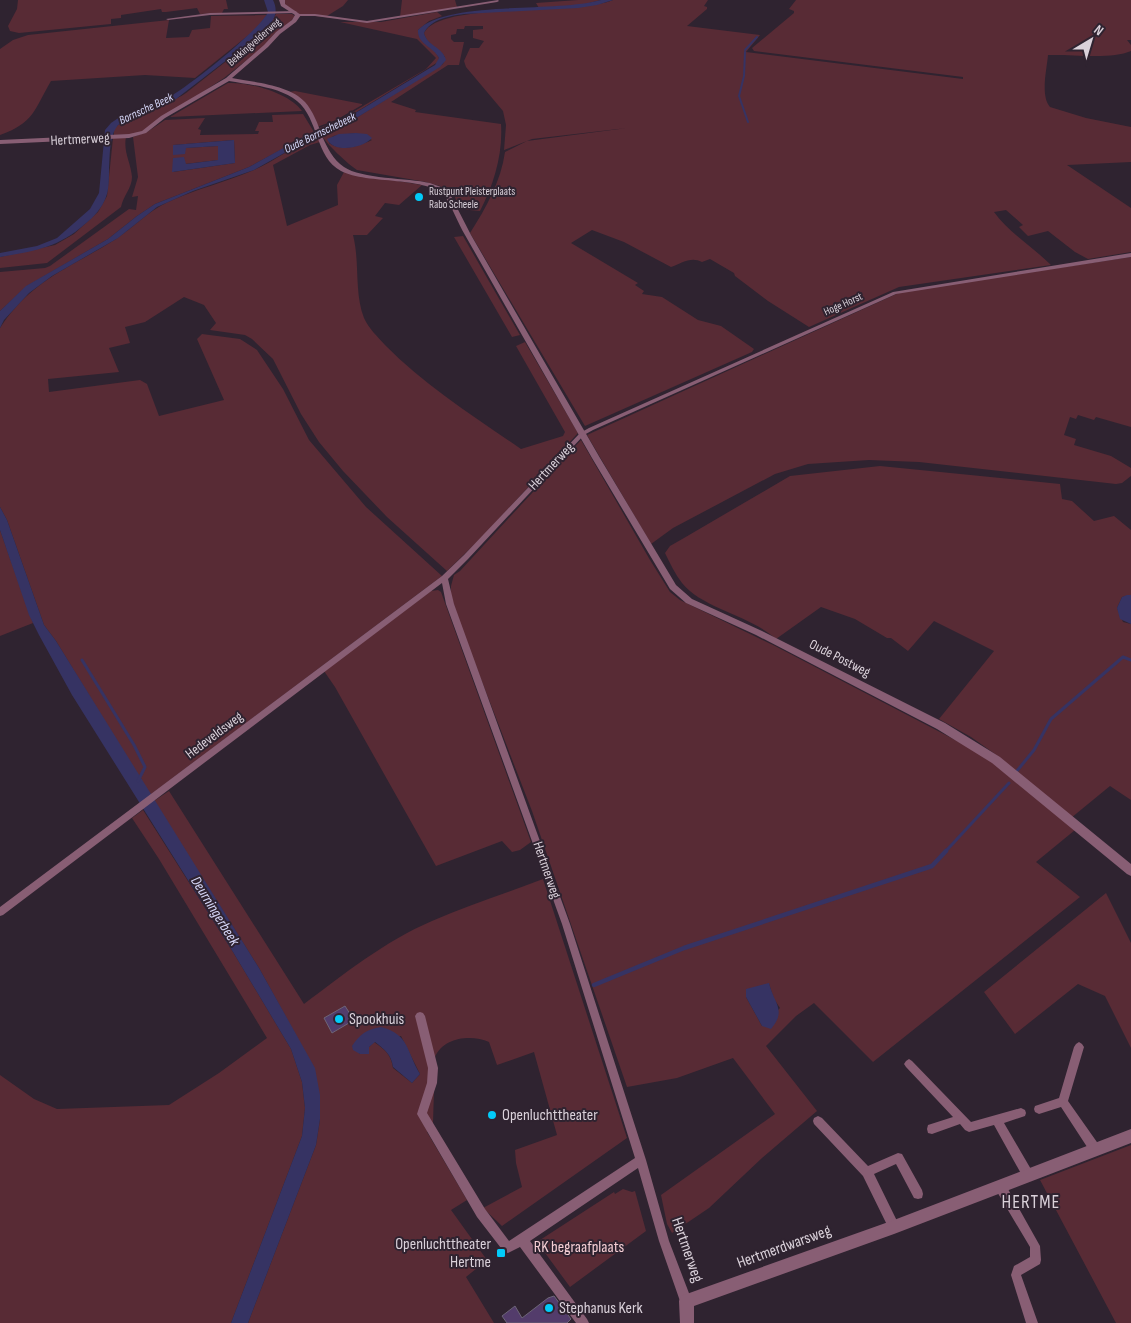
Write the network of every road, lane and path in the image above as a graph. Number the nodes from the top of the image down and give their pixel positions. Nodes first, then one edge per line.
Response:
1 (282, 0) edge
2 (497, 1) dead end
3 (296, 14) junction
4 (168, 19) dead end
5 (228, 79) junction
6 (0, 142) edge
7 (1131, 254) edge
8 (582, 434) junction
9 (444, 578) junction
10 (1131, 870) edge
11 (0, 912) edge
12 (420, 1016) dead end
13 (1079, 1047) dead end
14 (909, 1064) dead end
15 (1063, 1102) junction
16 (1039, 1109) dead end
17 (1021, 1113) dead end
18 (962, 1119) junction
19 (996, 1119) junction
20 (818, 1121) dead end
21 (932, 1129) dead end
22 (1131, 1136) edge
23 (1095, 1149) junction
24 (641, 1160) junction
25 (867, 1172) junction
26 (1028, 1175) junction
27 (1000, 1186) junction
28 (918, 1194) dead end
29 (894, 1226) junction
30 (522, 1240) junction
31 (686, 1301) junction
32 (583, 1323) edge
33 (687, 1323) edge
34 (1032, 1323) edge

1 - 3 street, Bekkingvelderweg
2 - 3 street
3 - 4 street
3 - 5 street, Bekkingvelderweg
5 - 6 street, Hertmerweg
5 - 8 street, Hertmerweg
7 - 8 street, Hoge Horst
8 - 9 street, Hertmerweg
8 - 10 street, Oude Postweg
9 - 11 street, Hedeveldsweg
9 - 24 street, Hertmerweg
12 - 30 street
13 - 15 street
14 - 18 street
15 - 16 street
15 - 23 street
17 - 19 street
18 - 19 street
18 - 21 street
19 - 26 street
20 - 25 street
22 - 23 street, Hertmerdwarsweg
23 - 26 street, Hertmerdwarsweg
24 - 30 street
24 - 31 street, Hertmerweg
25 - 28 street
25 - 29 street
26 - 27 street, Hertmerdwarsweg
27 - 29 street, Hertmerdwarsweg
27 - 34 street
29 - 31 street, Hertmerdwarsweg
30 - 32 street
31 - 33 street, Hertmerweg

